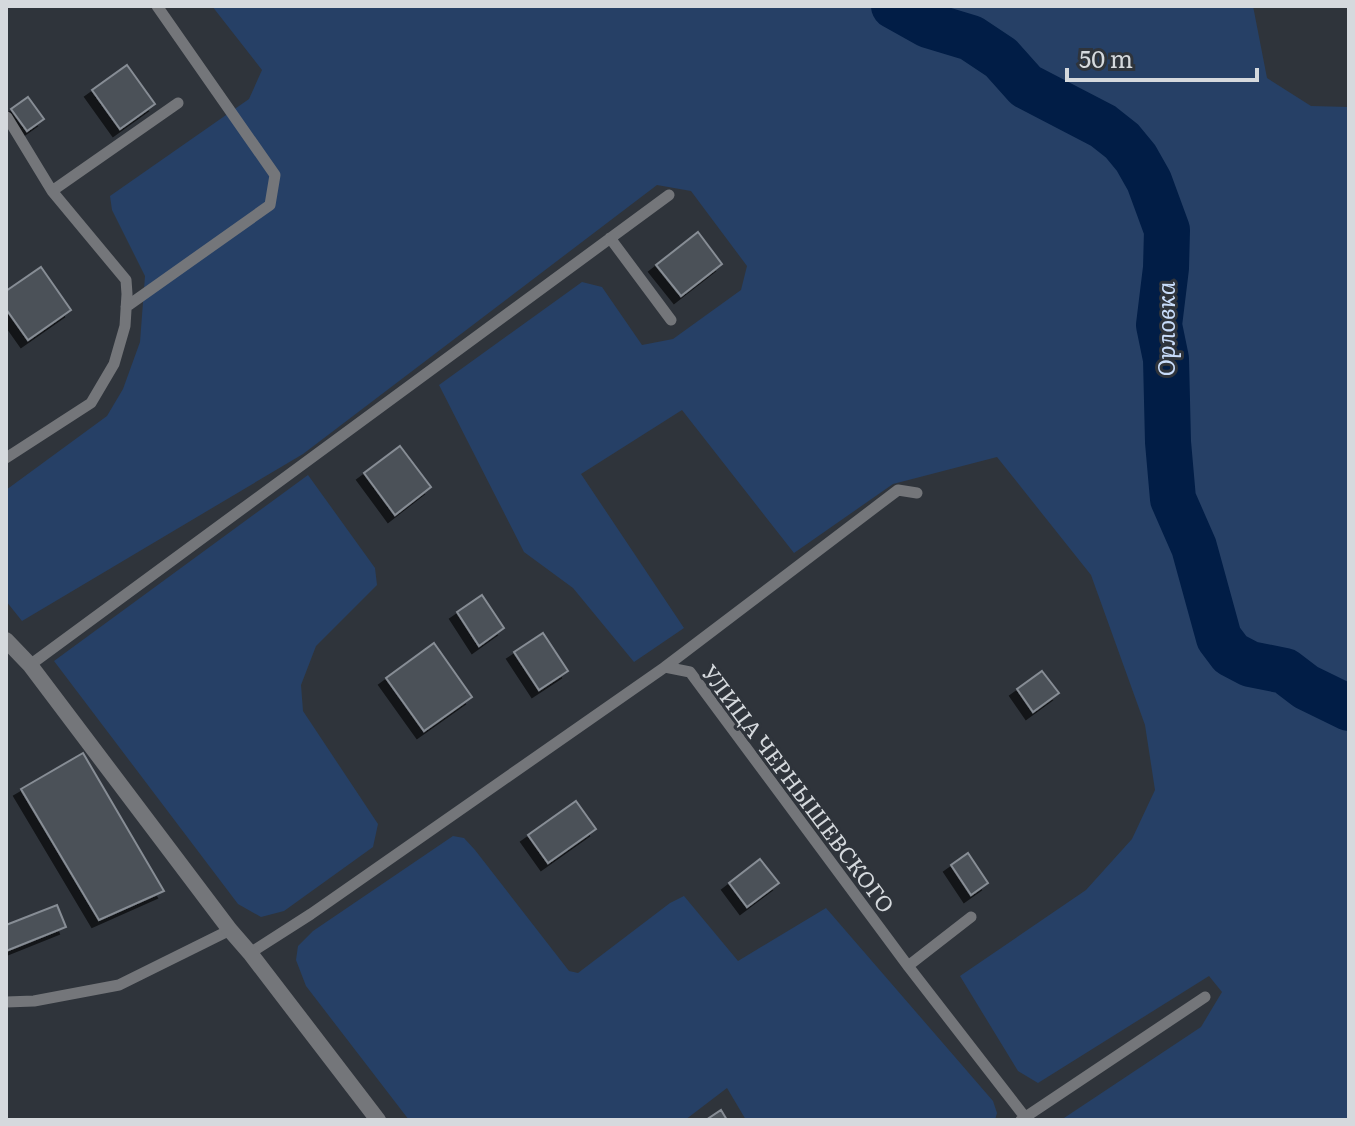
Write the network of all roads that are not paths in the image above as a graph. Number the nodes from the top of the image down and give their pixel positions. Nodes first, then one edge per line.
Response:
1 (157, 6) edge
2 (178, 103) dead end
3 (7, 117) edge
4 (52, 191) junction
5 (669, 195) dead end
6 (610, 238) junction
7 (126, 307) junction
8 (671, 320) dead end
9 (6, 458) edge
10 (917, 493) dead end
11 (6, 640) edge
12 (30, 665) junction
13 (665, 667) junction
14 (971, 917) dead end
15 (230, 930) junction
16 (250, 953) junction
17 (908, 966) junction
18 (1205, 997) dead end
19 (6, 1002) edge
20 (1023, 1119) edge
21 (378, 1120) edge

1 - 7 lane
2 - 4 lane
3 - 4 lane
4 - 7 lane
5 - 6 lane
6 - 8 lane
6 - 12 lane
7 - 9 lane
10 - 13 lane
11 - 12 street
12 - 15 street
13 - 16 lane
13 - 17 lane, УЛИЦА ЧЕРНЫШЕВСКОГО
14 - 17 lane
15 - 16 street
15 - 19 lane
16 - 21 street
17 - 20 lane, УЛИЦА ЧЕРНЫШЕВСКОГО
18 - 20 lane

